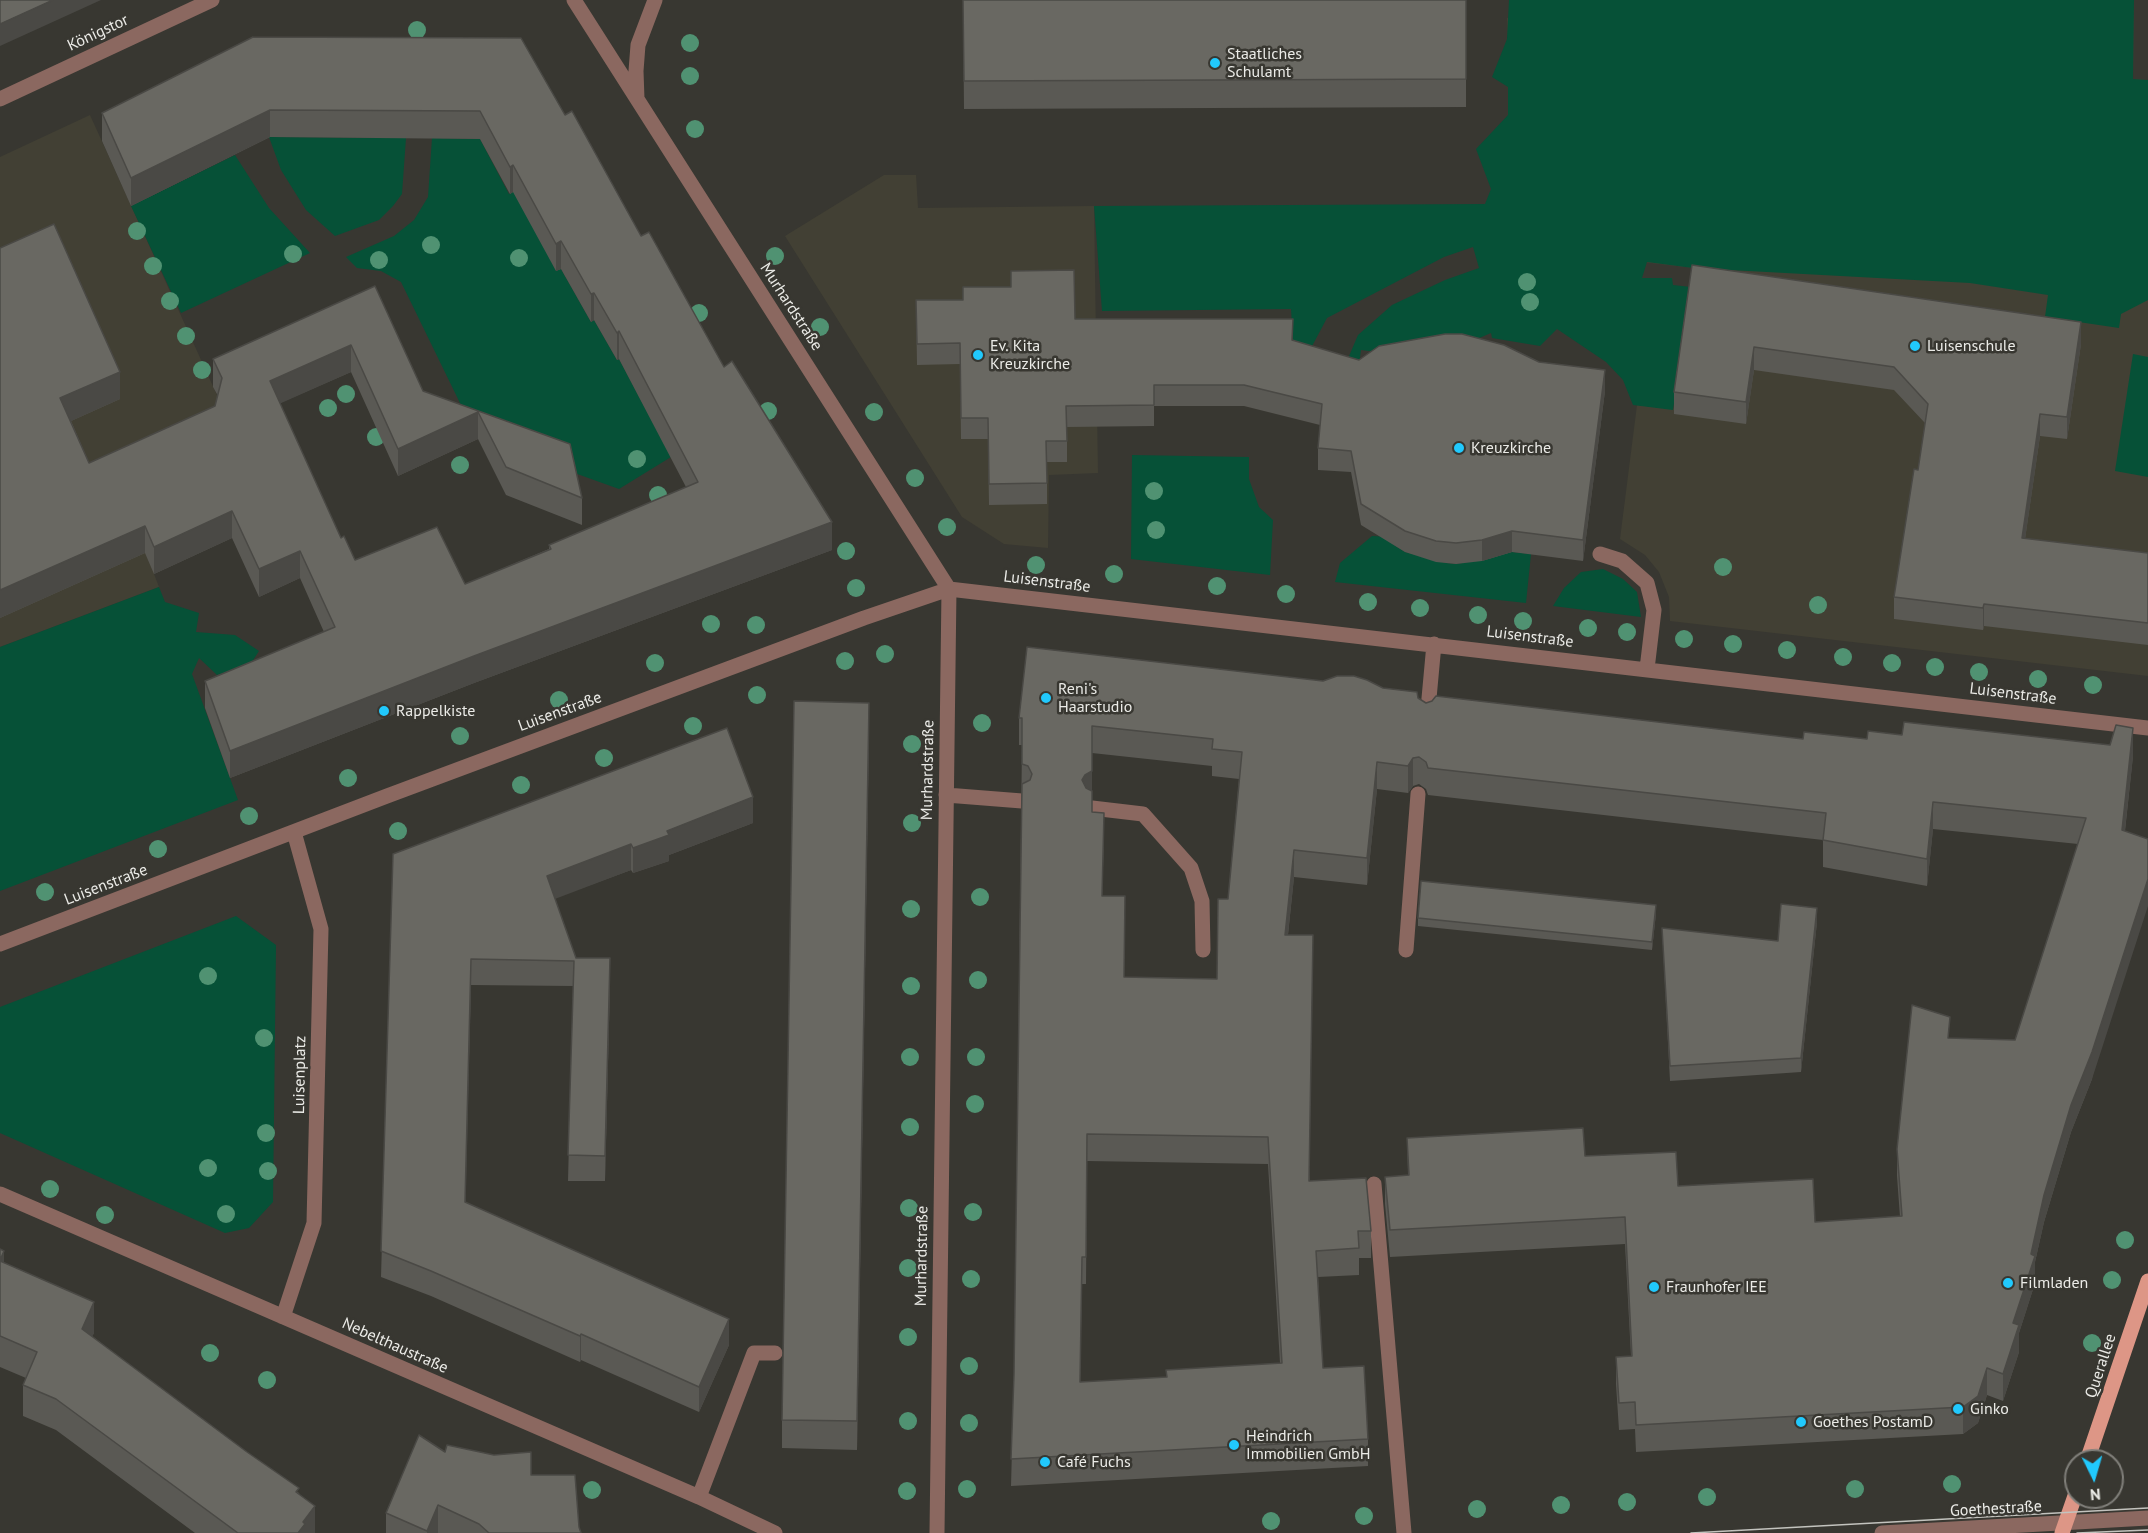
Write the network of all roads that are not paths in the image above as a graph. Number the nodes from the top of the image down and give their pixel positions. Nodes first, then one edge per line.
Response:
1 (212, 0) edge
2 (574, 0) edge
3 (655, 0) edge
4 (0, 99) edge
5 (637, 99) junction
6 (1600, 554) dead end
7 (949, 589) junction
8 (1434, 644) junction
9 (1647, 669) junction
10 (1427, 720) edge
11 (2148, 728) edge
12 (1418, 794) edge
13 (946, 795) junction
14 (1022, 801) edge
15 (1092, 808) edge
16 (294, 832) junction
17 (0, 944) edge
18 (1203, 950) dead end
19 (1406, 950) dead end
20 (1374, 1184) dead end
21 (0, 1194) edge
22 (2148, 1281) edge
23 (282, 1317) junction
24 (774, 1353) dead end
25 (2092, 1449) edge
26 (699, 1497) junction
27 (2071, 1509) edge
28 (2148, 1518) edge
29 (2064, 1528) edge
30 (775, 1533) edge
31 (937, 1533) edge
32 (1404, 1533) edge
33 (1882, 1533) edge

1 - 4 street, Königstor
2 - 5 street, Murhardstraße
3 - 5 street
5 - 7 street, Murhardstraße
6 - 9 street
7 - 8 street, Luisenstraße
7 - 13 street, Murhardstraße
7 - 16 street, Luisenstraße
8 - 9 street, Luisenstraße
8 - 10 street
9 - 11 street, Luisenstraße
12 - 19 street
13 - 14 street
13 - 31 street, Murhardstraße
15 - 18 street
16 - 17 street, Luisenstraße
16 - 23 street, Luisenplatz
20 - 32 street
21 - 23 street, Nebelthaustraße
22 - 25 main road, Querallee
23 - 26 street, Nebelthaustraße
24 - 26 street
26 - 30 street, Nebelthaustraße
27 - 29 main road
28 - 29 street, Goethestraße
29 - 33 street, Goethestraße

